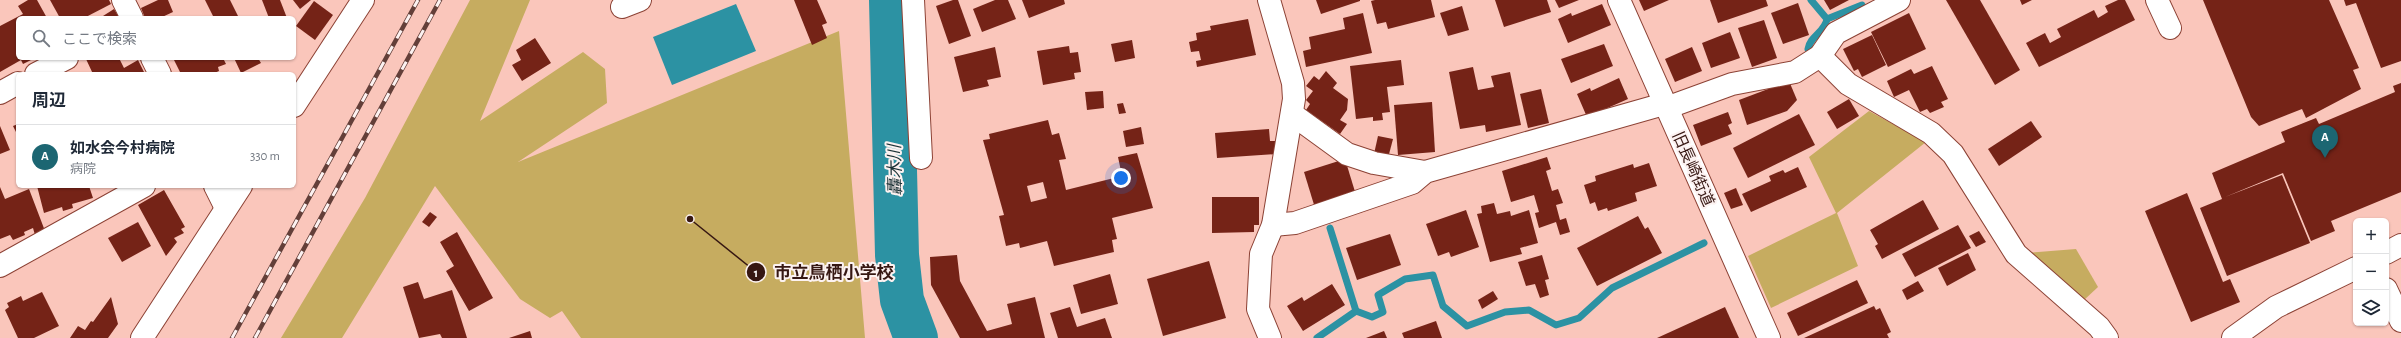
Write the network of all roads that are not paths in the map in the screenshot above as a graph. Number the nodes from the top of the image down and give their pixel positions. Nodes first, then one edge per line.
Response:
1 (123, 0) edge
2 (363, 0) edge
3 (913, 0) edge
4 (1269, 0) edge
5 (1619, 0) edge
6 (1899, 0) edge
7 (2157, 0) edge
8 (1876, 5) edge
9 (131, 16) edge
10 (2170, 28) dead end
11 (1820, 56) junction
12 (63, 60) edge
13 (153, 60) edge
14 (40, 72) edge
15 (159, 72) edge
16 (16, 84) edge
17 (0, 93) edge
18 (296, 103) edge
19 (1665, 106) junction
20 (1292, 114) junction
21 (921, 158) dead end
22 (1425, 172) junction
23 (140, 188) edge
24 (216, 188) edge
25 (240, 188) edge
26 (226, 208) junction
27 (1273, 226) junction
28 (2401, 245) edge
29 (2389, 251) edge
30 (0, 266) edge
31 (2353, 269) edge
32 (2386, 290) edge
33 (2401, 321) edge
34 (142, 338) edge
35 (1270, 338) edge
36 (1769, 338) edge
37 (2107, 338) edge
38 (2233, 338) edge

1 - 9 street
2 - 18 street
3 - 21 street
4 - 20 street
5 - 19 street, 旧長崎街道
6 - 8 street
7 - 10 street
8 - 11 street
11 - 19 street
11 - 37 street
12 - 14 street
13 - 15 street
16 - 17 street
19 - 22 street
19 - 36 street, 旧長崎街道
20 - 22 street
20 - 27 street
22 - 27 street
23 - 30 street
24 - 26 street
25 - 26 street
26 - 34 street
27 - 35 street
28 - 29 street
31 - 38 street
32 - 33 street

